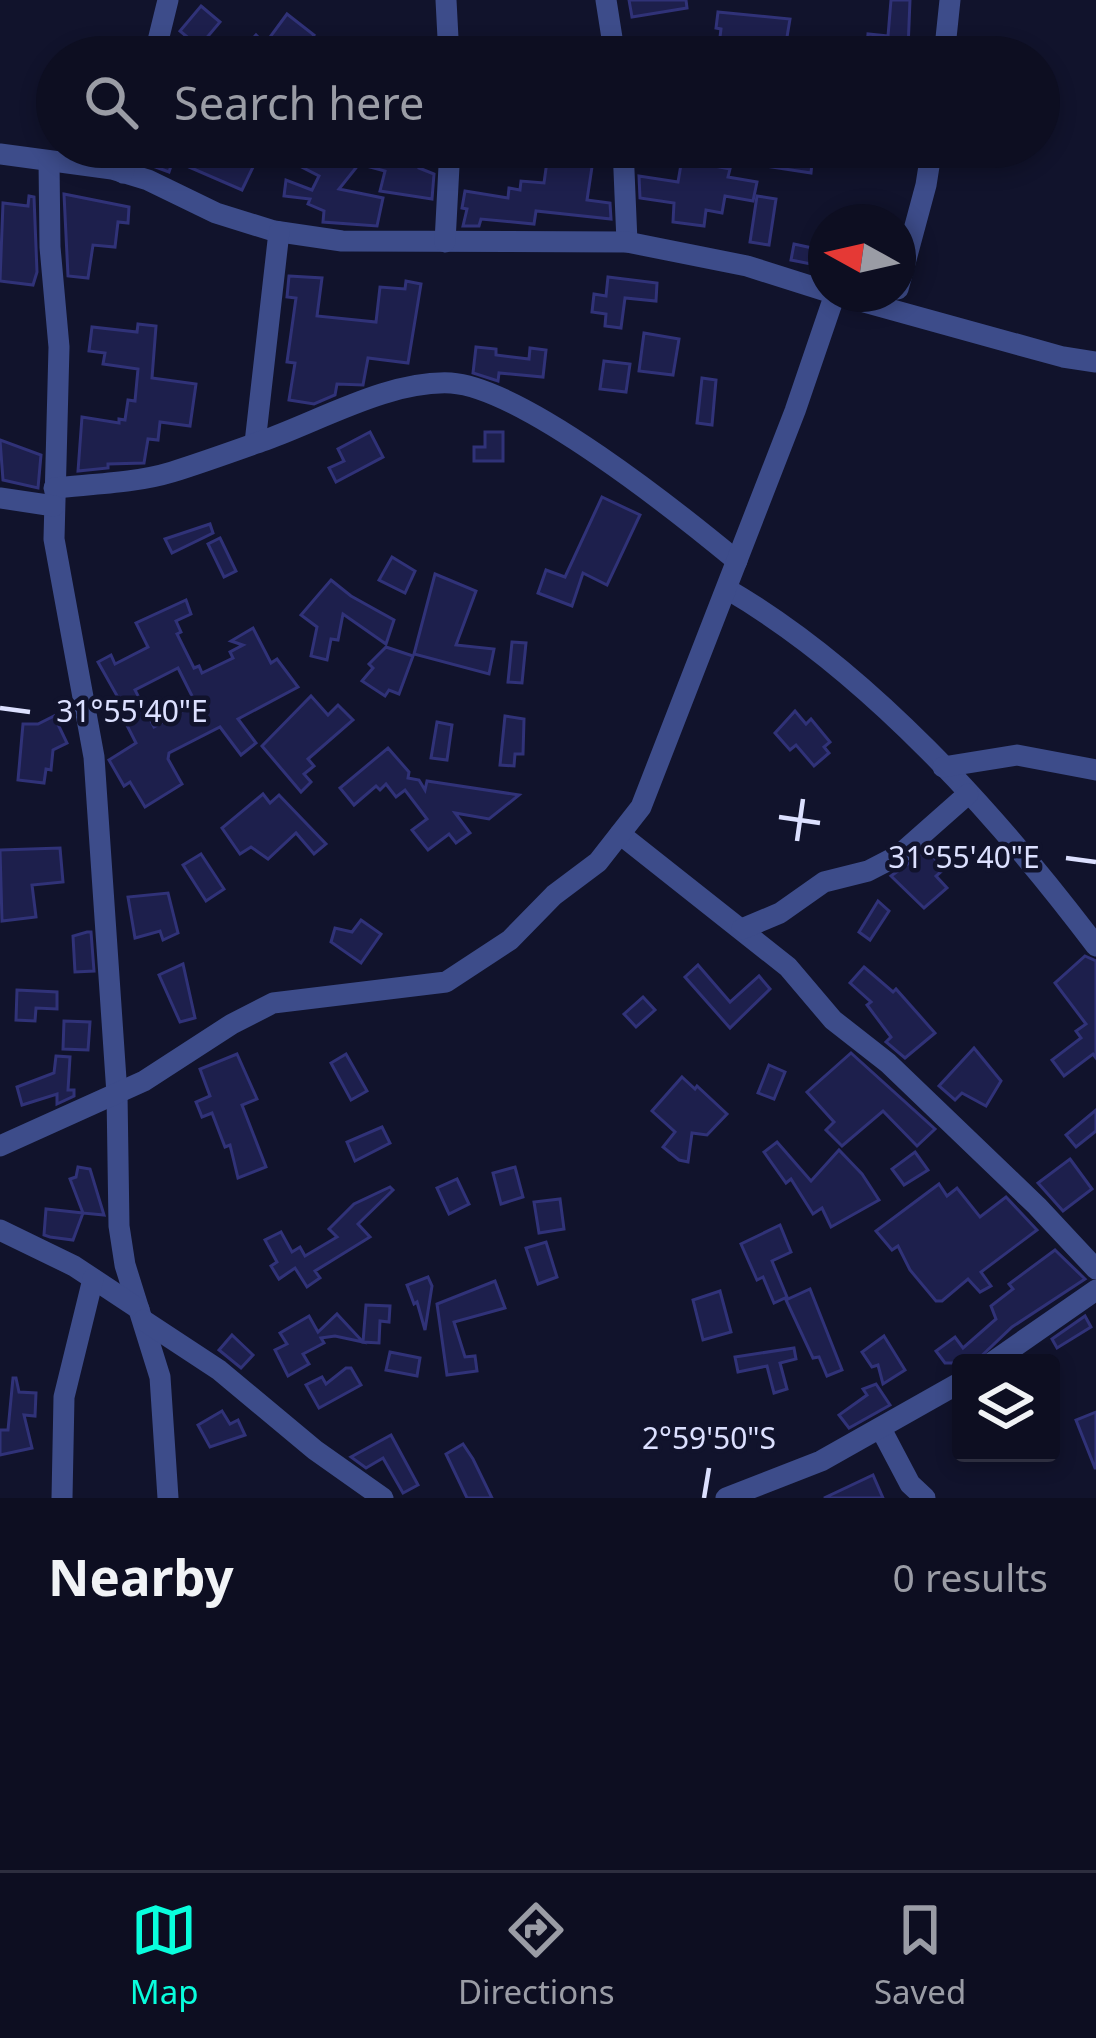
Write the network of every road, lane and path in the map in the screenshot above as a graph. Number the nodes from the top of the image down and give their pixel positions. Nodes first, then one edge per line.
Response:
1 (168, 0) edge
2 (446, 0) edge
3 (606, 0) edge
4 (950, 0) edge
5 (159, 36) edge
6 (448, 36) edge
7 (612, 36) edge
8 (946, 36) edge
9 (0, 154) edge
10 (36, 159) edge
11 (49, 168) edge
12 (92, 168) edge
13 (124, 168) edge
14 (449, 168) edge
15 (623, 168) edge
16 (928, 168) edge
17 (123, 173) junction
18 (916, 224) edge
19 (279, 232) junction
20 (445, 242) junction
21 (626, 242) junction
22 (808, 285) edge
23 (916, 305) edge
24 (828, 312) edge
25 (1096, 362) edge
26 (255, 443) junction
27 (54, 497) junction
28 (2, 501) edge
29 (737, 561) junction
30 (727, 589) junction
31 (943, 767) junction
32 (1096, 770) edge
33 (968, 794) junction
34 (620, 834) junction
35 (742, 929) junction
36 (1096, 946) edge
37 (117, 1094) junction
38 (0, 1146) edge
39 (0, 1230) edge
40 (1096, 1269) edge
41 (93, 1279) junction
42 (1096, 1290) edge
43 (141, 1315) junction
44 (1004, 1354) edge
45 (952, 1387) edge
46 (881, 1429) junction
47 (62, 1498) edge
48 (168, 1498) edge
49 (383, 1498) edge
50 (726, 1498) edge
51 (925, 1498) edge

1 - 5 street
2 - 6 street
3 - 7 street
4 - 8 street
9 - 10 street
11 - 27 street
12 - 17 street
13 - 17 street
14 - 20 street
15 - 21 street
16 - 18 street
17 - 19 street
19 - 20 street
19 - 26 street
20 - 21 street
21 - 22 street
23 - 25 street
24 - 29 street
26 - 27 street
26 - 29 street
27 - 28 street
27 - 37 street
29 - 30 street
30 - 31 street
30 - 34 street
31 - 32 street
31 - 33 street
33 - 35 street
33 - 36 street
34 - 35 street
34 - 37 street
35 - 40 street
37 - 38 street
37 - 43 street
39 - 41 street
41 - 43 street
41 - 47 street
42 - 44 street
43 - 48 street
43 - 49 street
45 - 46 street
46 - 50 street
46 - 51 street

